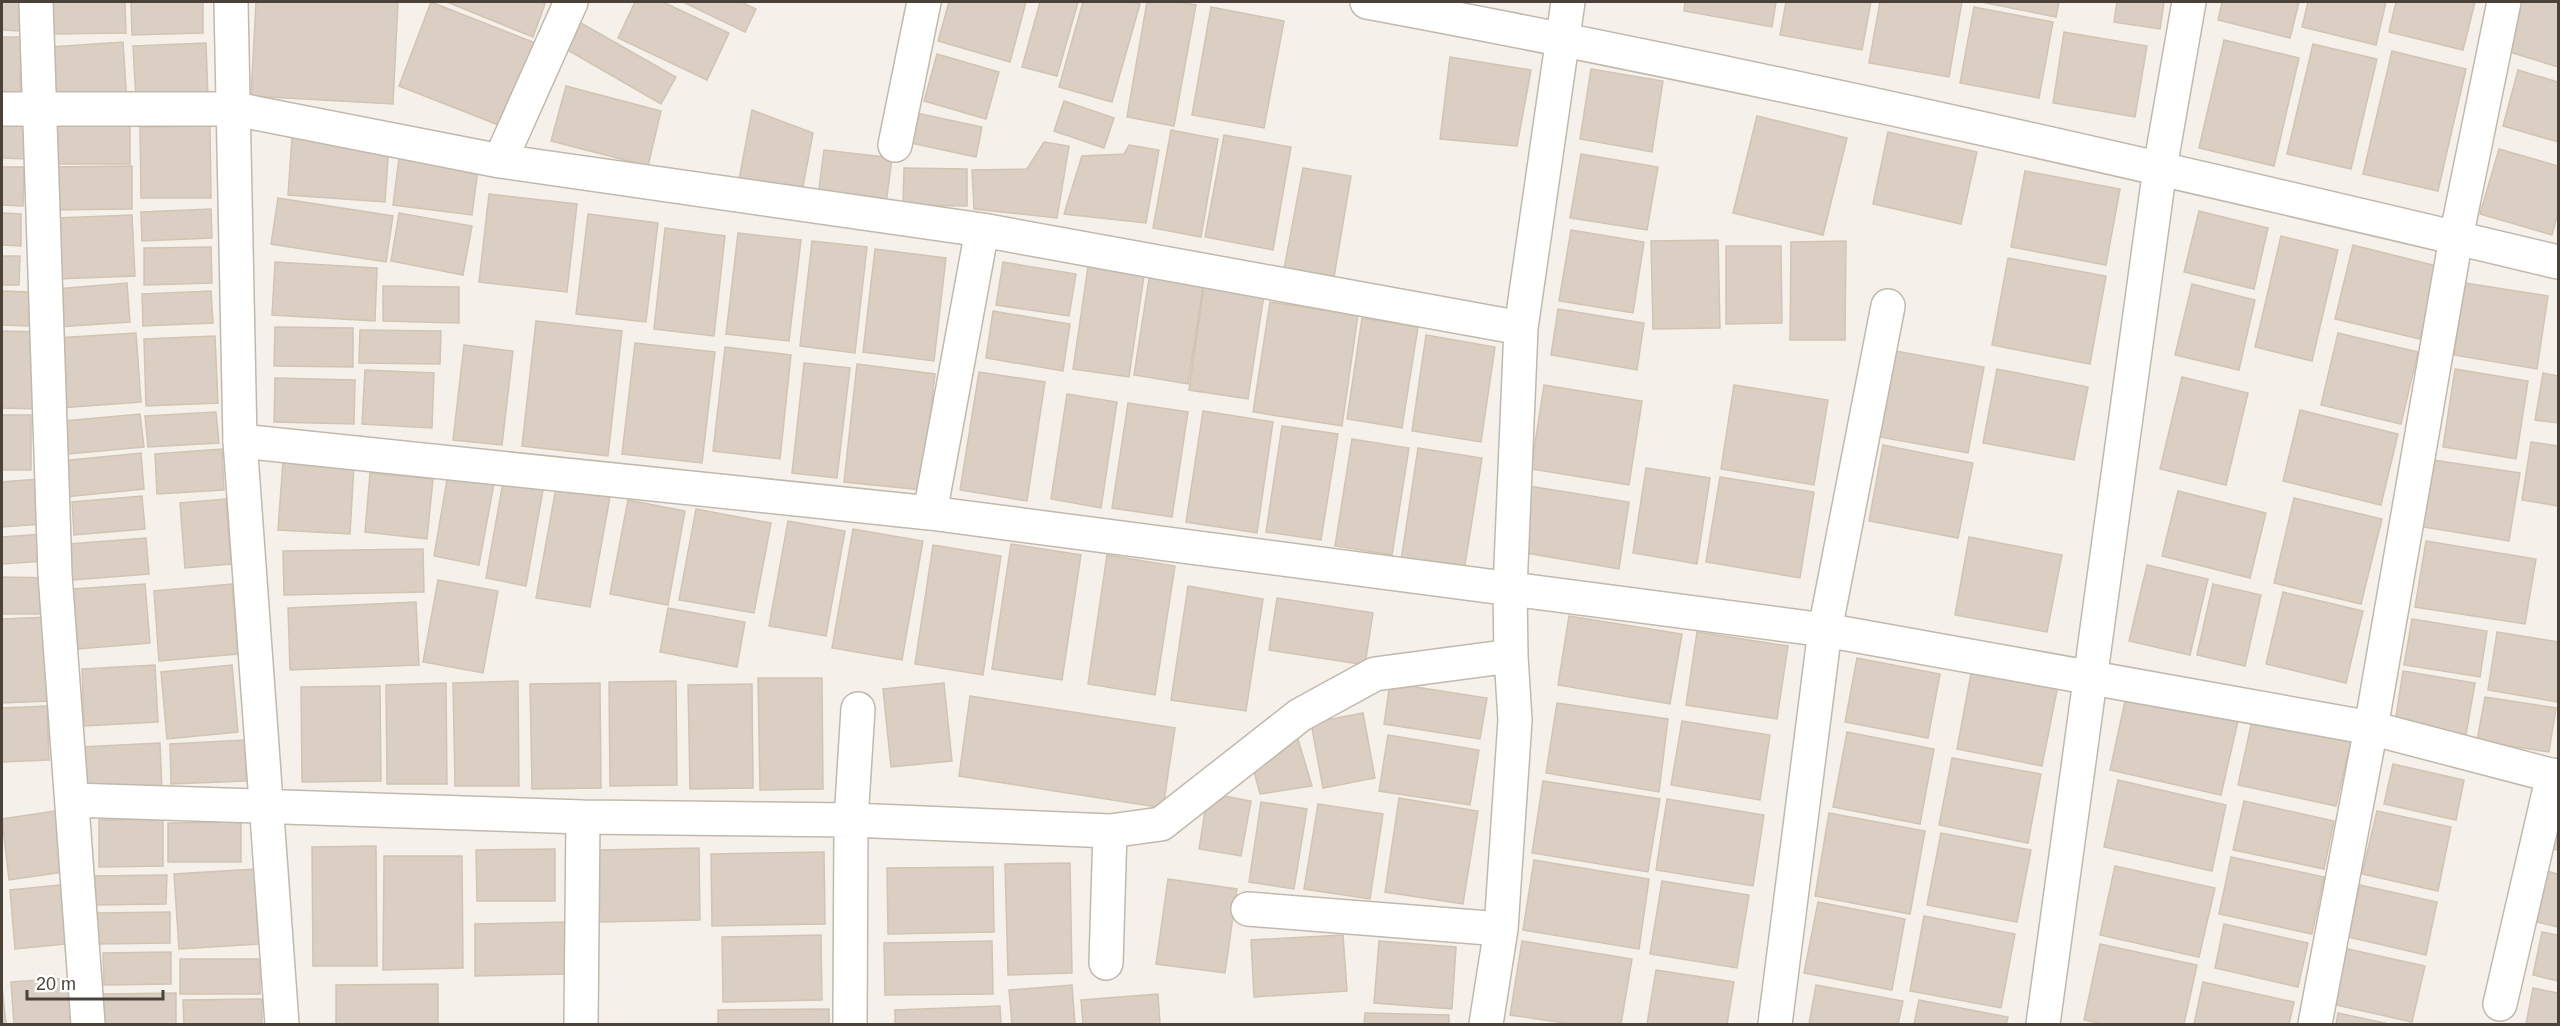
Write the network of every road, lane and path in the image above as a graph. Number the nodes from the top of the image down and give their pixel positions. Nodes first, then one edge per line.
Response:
1 (36, 2) edge
2 (231, 2) edge
3 (572, 2) edge
4 (924, 2) edge
5 (1367, 2) edge
6 (1568, 2) edge
7 (2189, 2) edge
8 (2504, 2) edge
9 (1562, 38) junction
10 (2, 109) edge
11 (235, 109) junction
12 (39, 110) junction
13 (895, 145) dead end
14 (500, 161) junction
15 (2160, 168) junction
16 (982, 230) junction
17 (2457, 237) junction
18 (2559, 262) edge
19 (1888, 306) dead end
20 (1521, 328) junction
21 (240, 441) junction
22 (930, 513) junction
23 (1510, 589) junction
24 (1825, 630) junction
25 (1510, 656) junction
26 (2090, 678) junction
27 (858, 709) dead end
28 (2371, 728) junction
29 (2556, 776) edge
30 (73, 800) junction
31 (267, 806) junction
32 (583, 817) junction
33 (851, 820) junction
34 (1110, 831) junction
35 (1248, 909) dead end
36 (1501, 929) junction
37 (1106, 963) dead end
38 (2500, 1004) dead end
39 (88, 1024) edge
40 (282, 1024) edge
41 (581, 1024) edge
42 (850, 1024) edge
43 (1486, 1024) edge
44 (1775, 1024) edge
45 (2043, 1024) edge
46 (2315, 1024) edge

1 - 12 street
2 - 11 street
3 - 14 street
4 - 13 street
5 - 9 street
6 - 9 street
7 - 15 street
8 - 17 street
9 - 15 street
9 - 20 street
10 - 12 street
11 - 12 street
11 - 14 street
11 - 21 street
12 - 30 street
14 - 16 street
15 - 17 street
15 - 26 street
16 - 20 street
16 - 22 street
17 - 18 street
17 - 28 street
19 - 24 street
20 - 23 street
21 - 22 street
21 - 31 street
22 - 23 street
23 - 24 street
23 - 25 street
24 - 26 street
24 - 44 street
25 - 34 street
25 - 36 street
26 - 28 street
26 - 45 street
27 - 33 street
28 - 29 street
28 - 46 street
29 - 38 street
30 - 31 street
30 - 39 street
31 - 32 street
31 - 40 street
32 - 33 street
32 - 41 street
33 - 34 street
33 - 42 street
34 - 37 street
35 - 36 street
36 - 43 street

